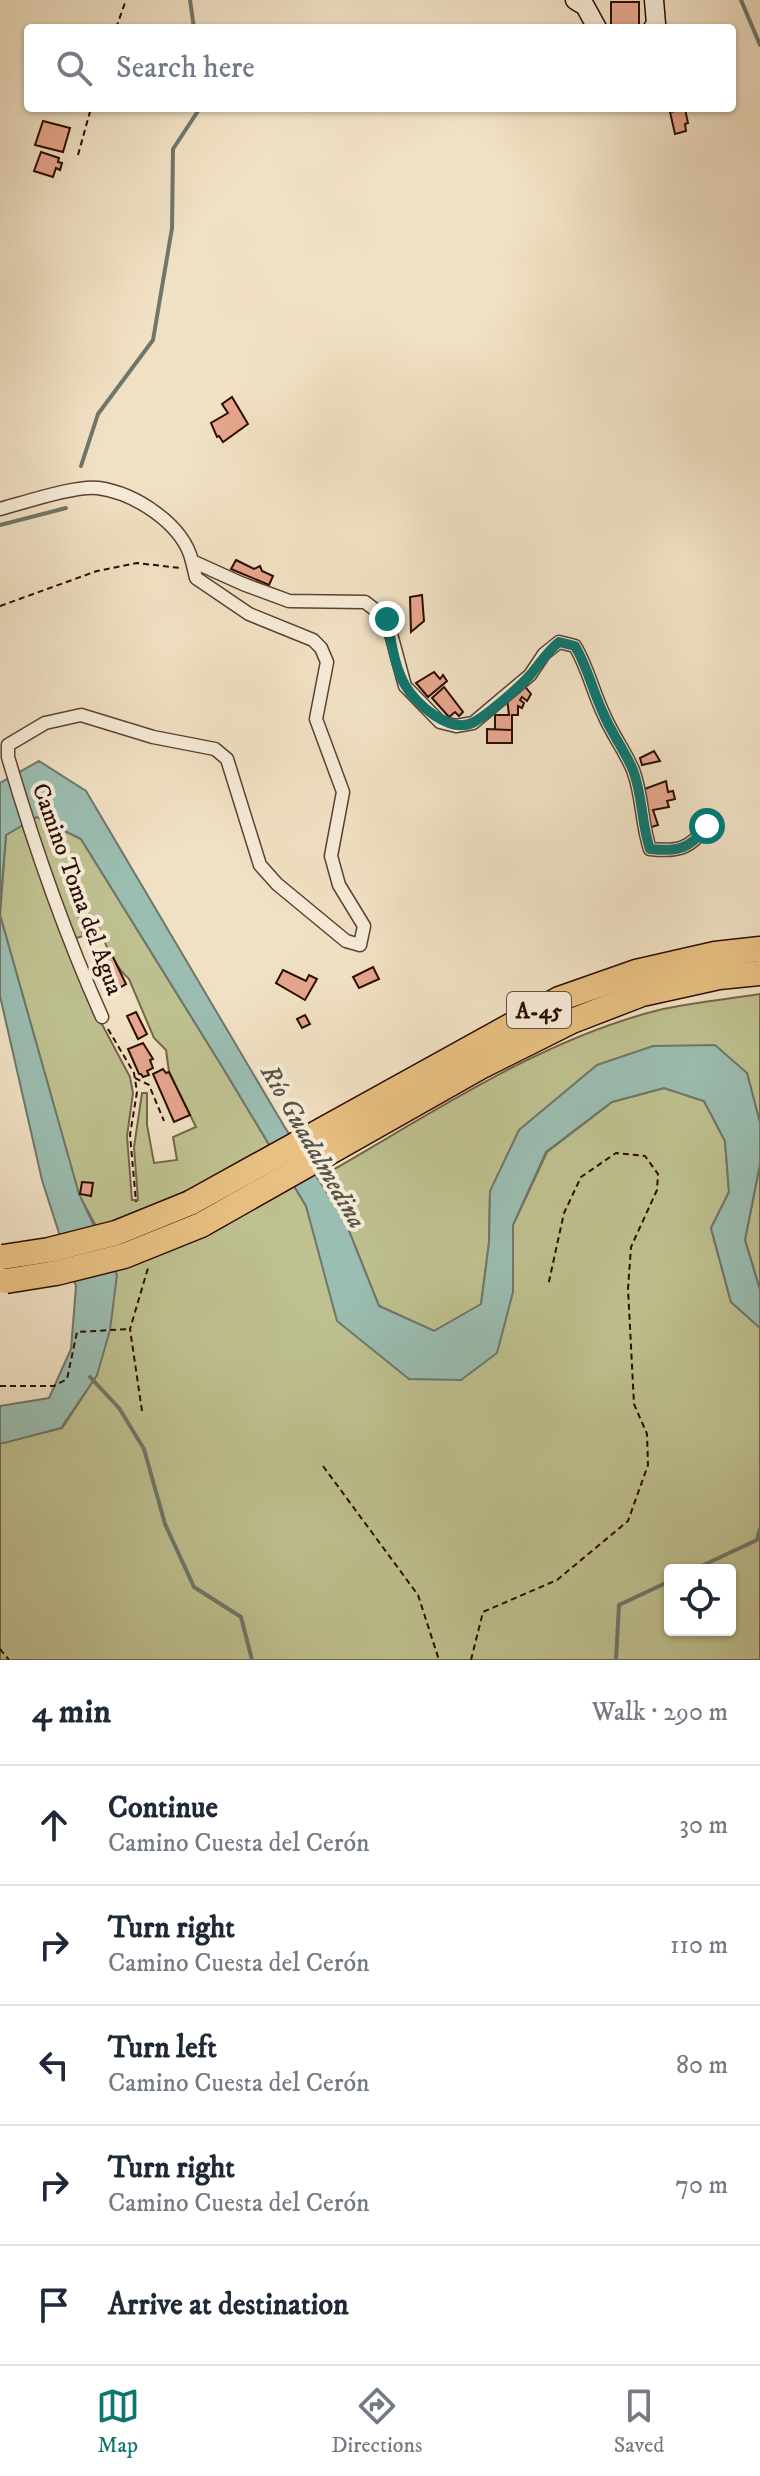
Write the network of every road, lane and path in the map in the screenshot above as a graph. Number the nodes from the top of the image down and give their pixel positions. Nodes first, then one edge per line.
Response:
1 (126, 0) edge
2 (575, 0) edge
3 (654, 0) edge
4 (117, 24) edge
5 (595, 24) edge
6 (656, 24) edge
7 (90, 112) edge
8 (78, 155) dead end
9 (0, 509) edge
10 (192, 561) junction
11 (0, 606) edge
12 (707, 826) dead end
13 (760, 949) edge
14 (760, 973) edge
15 (102, 1017) joint
16 (164, 1121) dead end
17 (245, 1187) junction
18 (196, 1214) junction
19 (2, 1257) edge
20 (3, 1281) edge
21 (548, 1286) dead end
22 (0, 1386) edge
23 (142, 1411) dead end
24 (323, 1466) dead end
25 (0, 1649) edge
26 (9, 1660) edge
27 (439, 1660) edge
28 (471, 1660) edge

1 - 4 path
2 - 5 street
3 - 6 street
7 - 8 path
9 - 10 street
10 - 11 path
10 - 12 street
10 - 15 street, Camino Toma del Agua
13 - 17 highway, A-45
14 - 17 highway, A-45
15 - 16 path, Camino Toma del Agua
17 - 18 highway, A-45
18 - 19 highway, A-45, bridge
18 - 20 highway, A-45, bridge
21 - 28 path
22 - 23 path
24 - 27 path
25 - 26 path

